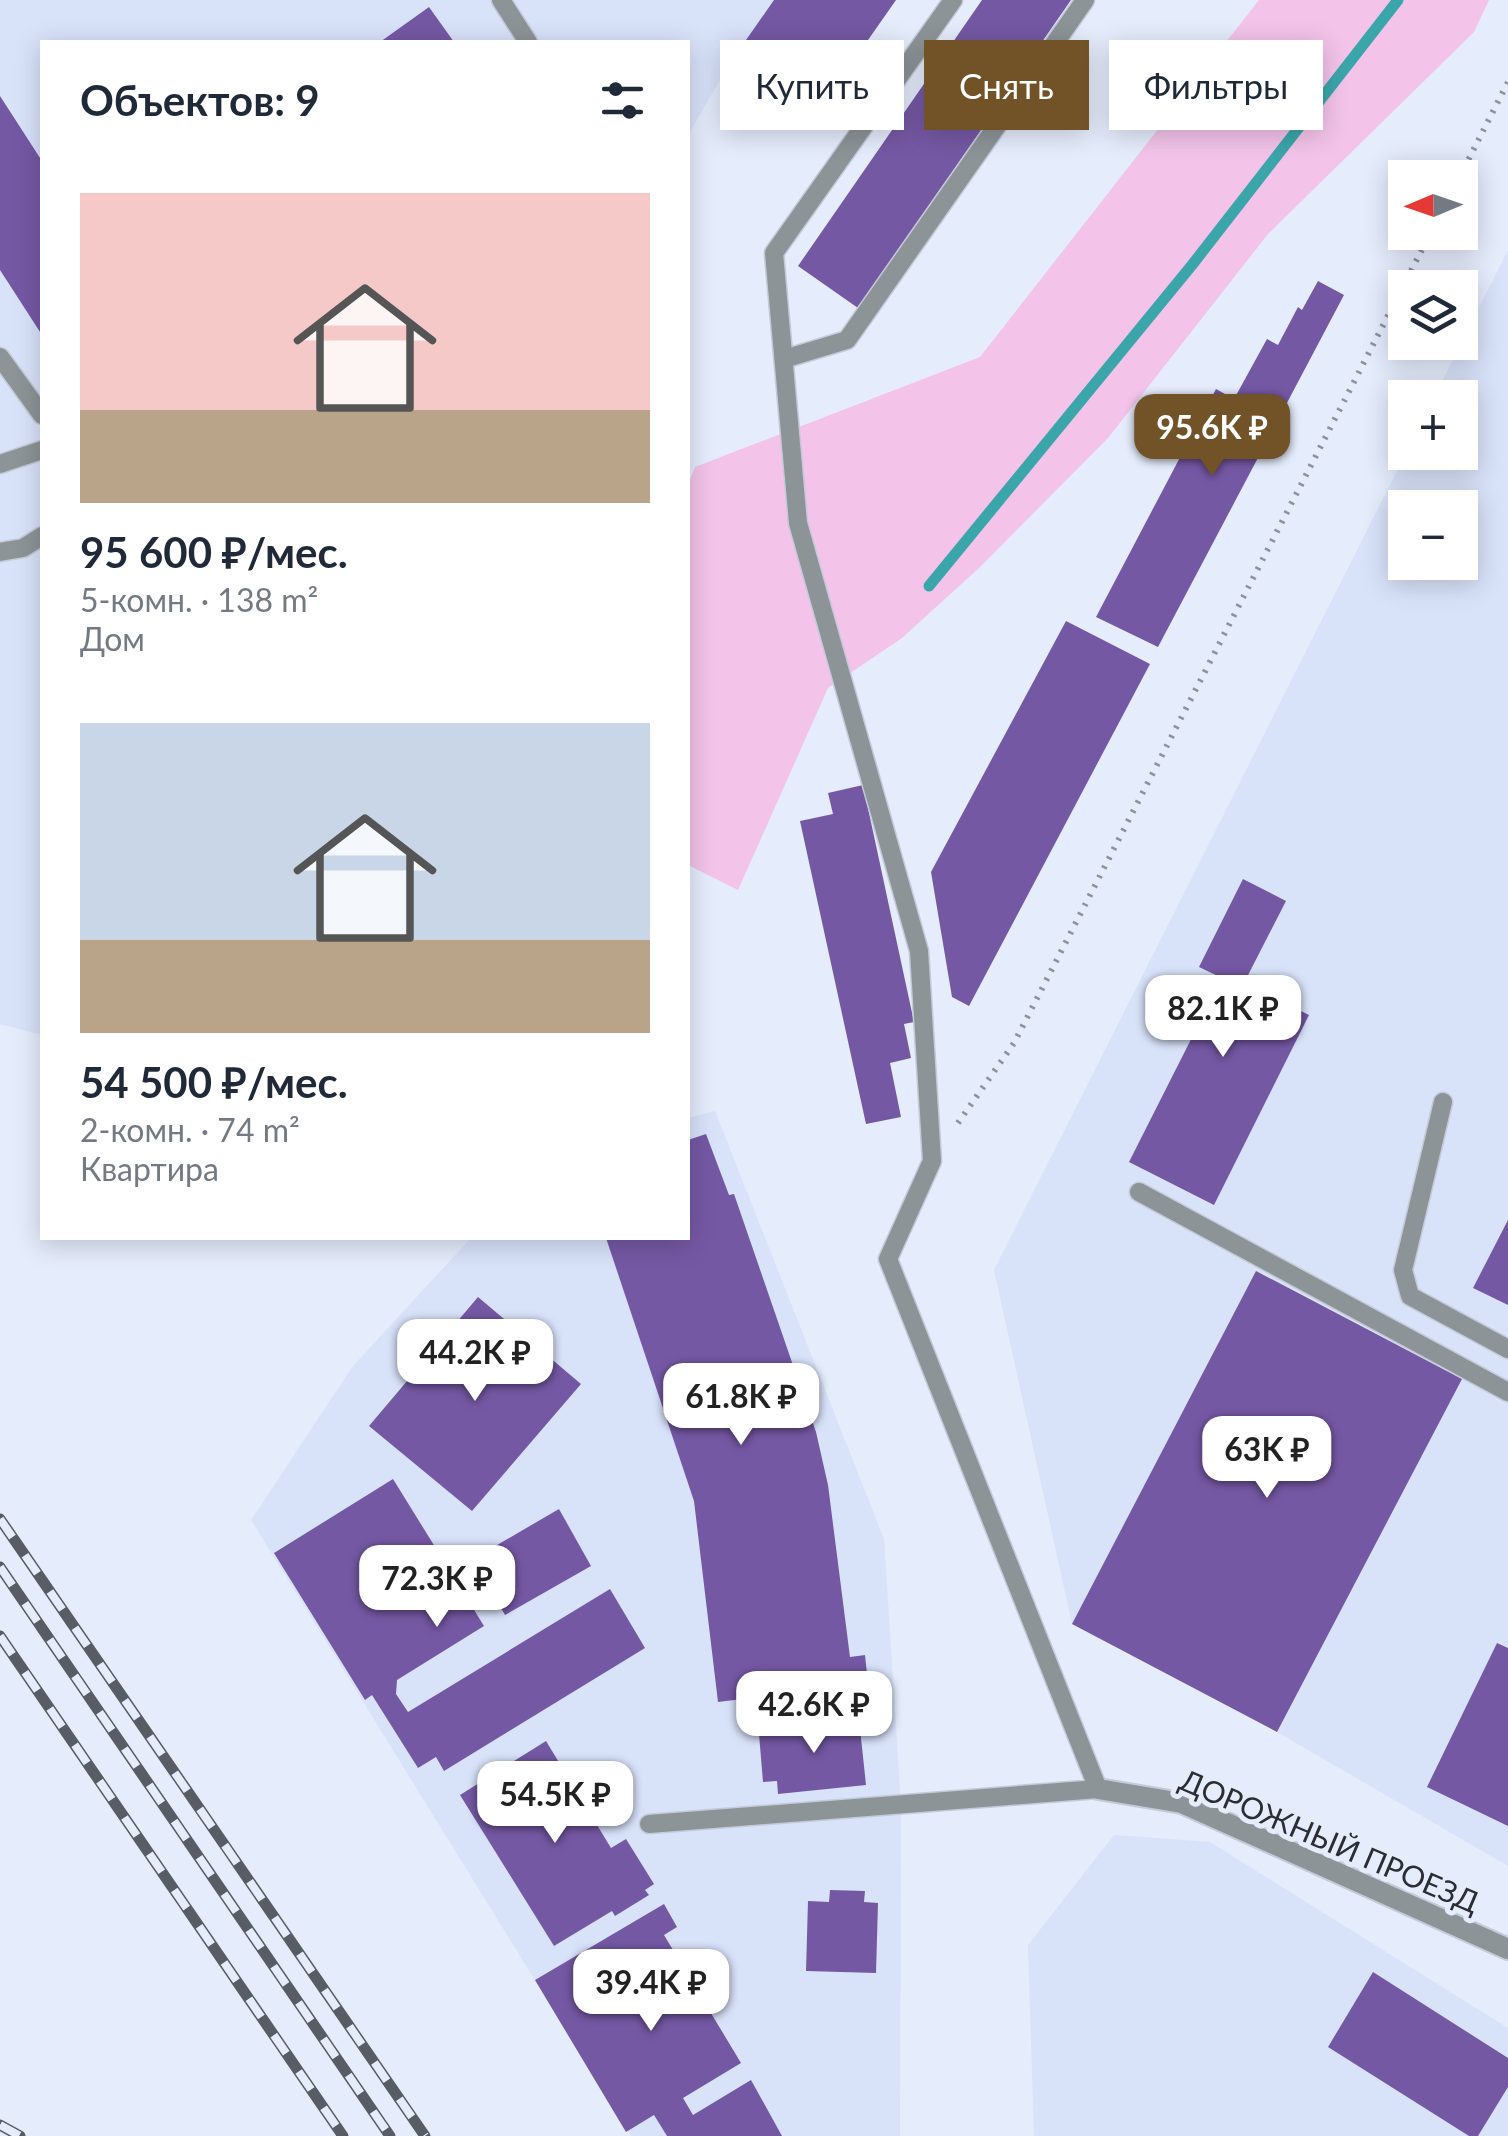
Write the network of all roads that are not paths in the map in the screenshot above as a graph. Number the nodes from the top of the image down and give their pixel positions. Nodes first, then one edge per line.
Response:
1 (501, 0) edge
2 (953, 0) edge
3 (1084, 0) edge
4 (527, 40) edge
5 (0, 357) edge
6 (784, 359) junction
7 (40, 412) edge
8 (40, 451) edge
9 (0, 464) edge
10 (40, 537) edge
11 (0, 552) edge
12 (1443, 1102) dead end
13 (1139, 1192) dead end
14 (1508, 1349) edge
15 (1508, 1392) edge
16 (1098, 1789) junction
17 (648, 1824) dead end
18 (1508, 1949) edge

1 - 4 lane
2 - 6 lane
3 - 6 lane
5 - 7 lane
6 - 16 lane
8 - 9 lane
10 - 11 lane
12 - 14 lane
13 - 15 lane
16 - 17 lane, ДОРОЖНЫЙ ПРОЕЗД
16 - 18 street, ДОРОЖНЫЙ ПРОЕЗД

